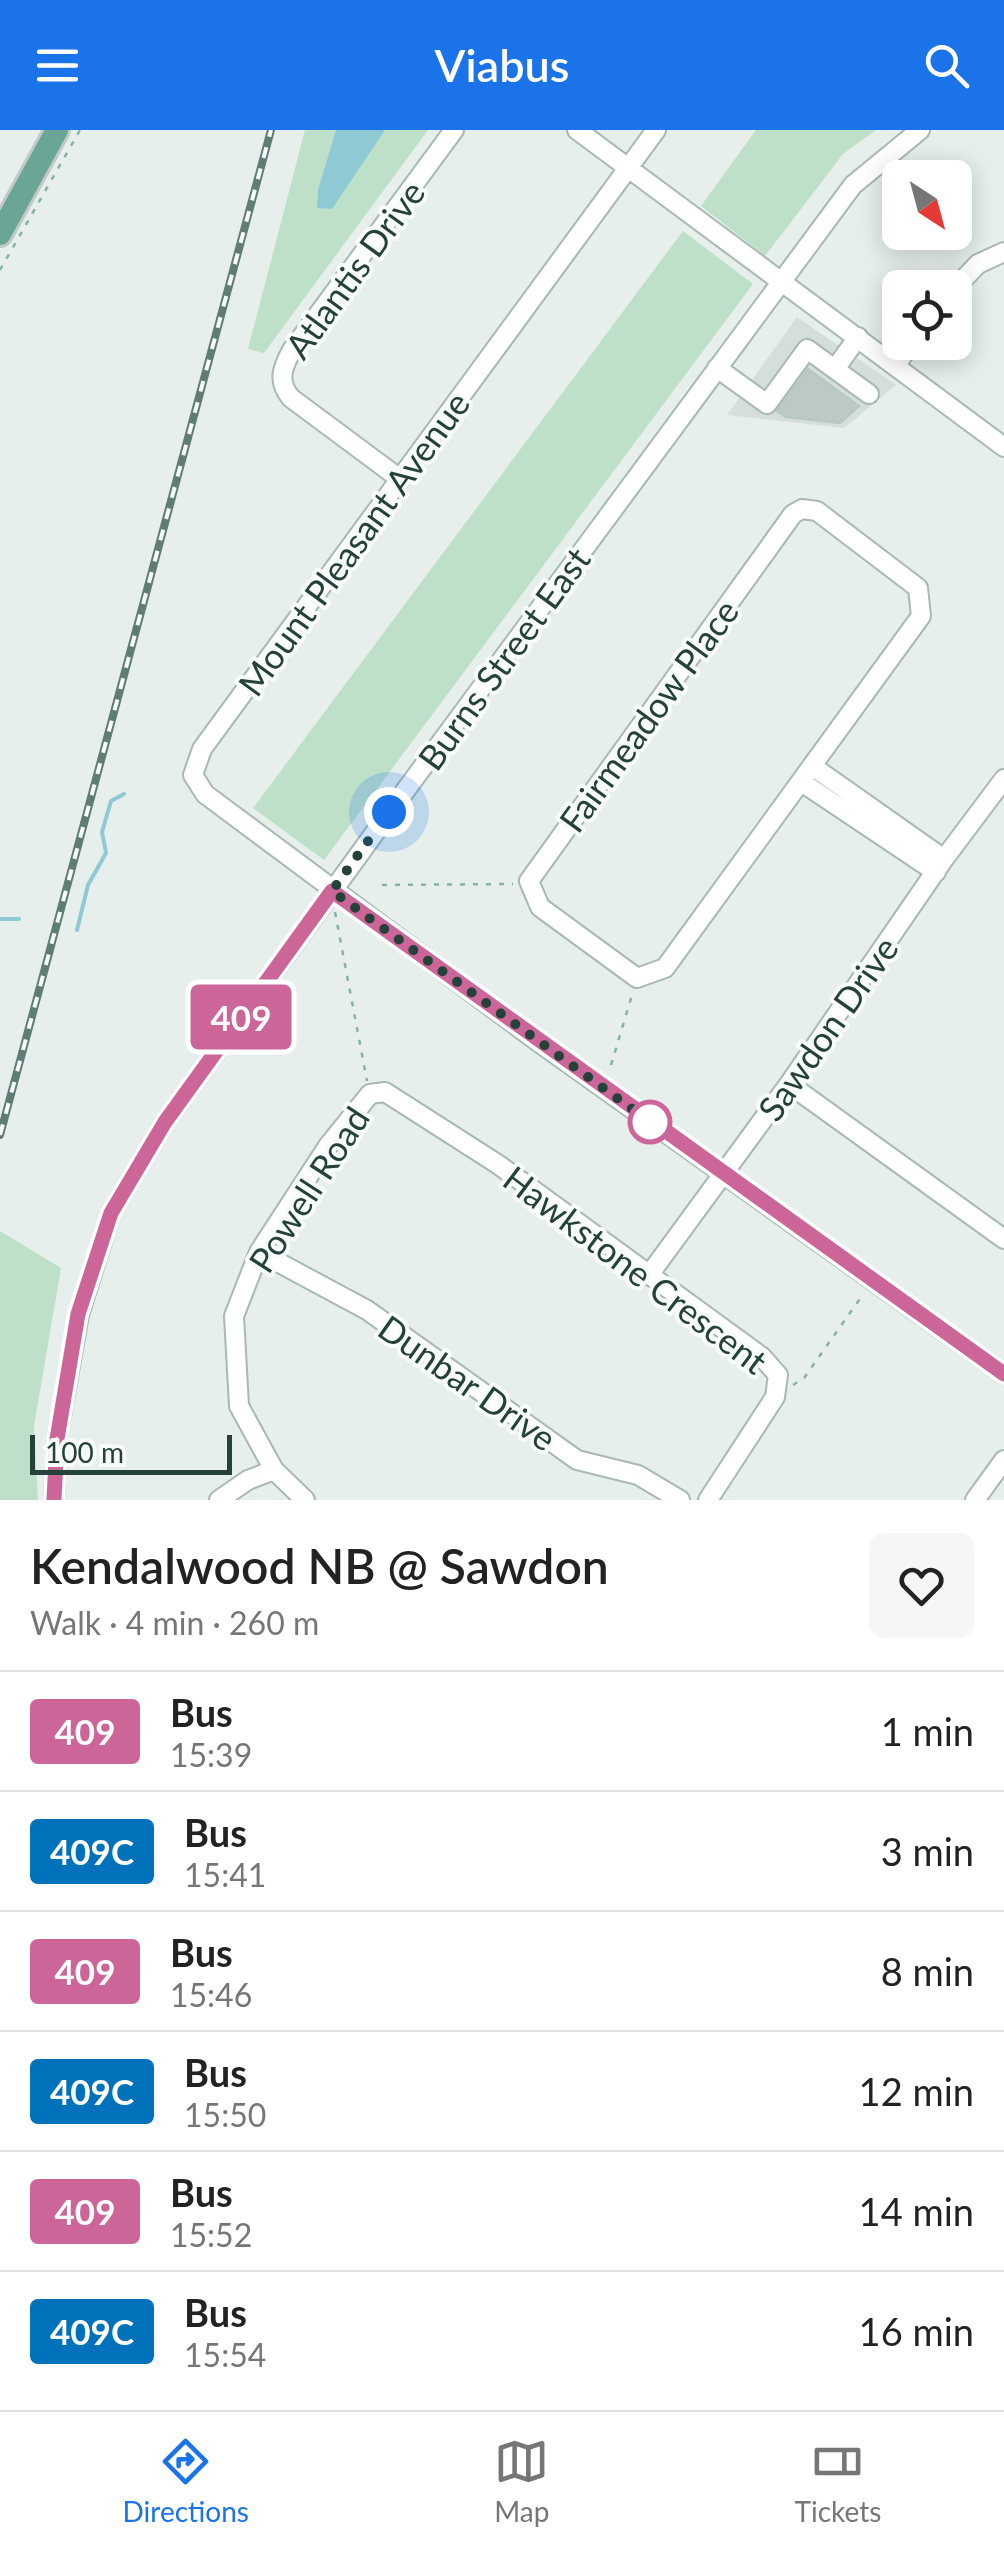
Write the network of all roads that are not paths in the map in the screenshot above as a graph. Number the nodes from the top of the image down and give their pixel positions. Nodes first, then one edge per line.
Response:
1 (57, 130) edge
2 (454, 130) edge
3 (577, 130) edge
4 (656, 130) edge
5 (920, 130) edge
6 (628, 168) junction
7 (0, 234) edge
8 (1004, 252) edge
9 (972, 270) edge
10 (781, 280) junction
11 (858, 337) junction
12 (900, 360) edge
13 (896, 366) junction
14 (717, 368) junction
15 (834, 369) junction
16 (869, 394) dead end
17 (1004, 447) edge
18 (400, 479) junction
19 (812, 766) junction
20 (1004, 780) edge
21 (803, 783) junction
22 (940, 866) junction
23 (332, 891) junction
24 (789, 1084) junction
25 (370, 1094) joint
26 (723, 1174) junction
27 (1004, 1239) edge
28 (260, 1252) junction
29 (649, 1275) junction
30 (1004, 1374) edge
31 (1004, 1460) edge
32 (274, 1470) junction
33 (54, 1500) edge
34 (219, 1500) edge
35 (305, 1500) edge
36 (680, 1500) edge
37 (708, 1500) edge
38 (975, 1500) edge

1 - 7 main road
2 - 18 street, Atlantis Drive
3 - 6 street
4 - 6 street, Mount Pleasant Avenue
5 - 10 street, Burns Street East
6 - 10 street
6 - 18 street, Mount Pleasant Avenue
8 - 9 street
10 - 11 street
10 - 14 street, Burns Street East
11 - 13 street
11 - 15 street
12 - 13 street
13 - 17 street
14 - 15 street
14 - 23 street, Burns Street East
15 - 16 street
18 - 23 street, Mount Pleasant Avenue
19 - 21 street, Fairmeadow Place
19 - 21 street, Fairmeadow Place
19 - 22 street
20 - 22 street, Sawdon Drive
21 - 22 street
22 - 24 street, Sawdon Drive
23 - 26 street
23 - 33 street, Burns Street East
24 - 26 street, Sawdon Drive
24 - 27 street
25 - 28 street, Powell Road
25 - 29 street, Hawkstone Crescent
26 - 29 street, Sawdon Drive
26 - 30 street
28 - 32 street, Powell Road
28 - 36 street, Dunbar Drive
29 - 37 street, Hawkstone Crescent
31 - 38 street
32 - 34 street
32 - 35 street, Powell Road

